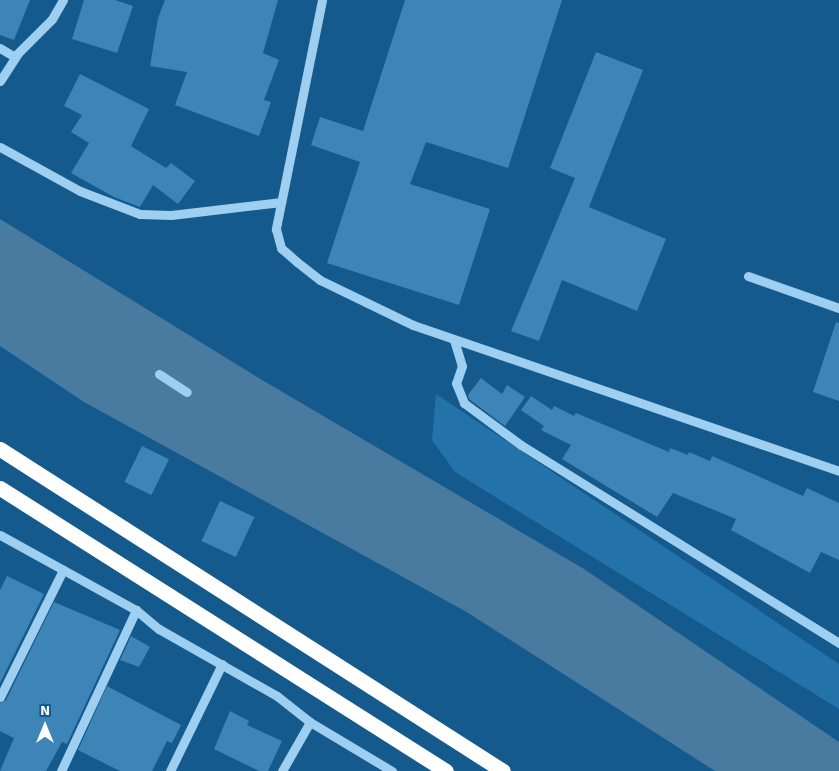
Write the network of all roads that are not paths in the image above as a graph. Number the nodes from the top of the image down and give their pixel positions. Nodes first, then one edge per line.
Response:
1 (63, 0) edge
2 (322, 0) edge
3 (0, 48) edge
4 (15, 57) junction
5 (0, 82) edge
6 (0, 147) edge
7 (281, 202) junction
8 (748, 276) dead end
9 (839, 308) edge
10 (454, 340) junction
11 (159, 374) dead end
12 (187, 392) dead end
13 (0, 449) edge
14 (839, 471) edge
15 (0, 488) edge
16 (0, 535) edge
17 (63, 570) junction
18 (136, 610) junction
19 (839, 643) edge
20 (222, 664) junction
21 (0, 697) edge
22 (310, 722) junction
23 (61, 771) edge
24 (170, 771) edge
25 (282, 771) edge
26 (392, 771) edge
27 (446, 771) edge
28 (502, 771) edge

1 - 4 street
2 - 7 street
3 - 4 street
4 - 5 street
6 - 7 street
7 - 10 street
8 - 9 street
10 - 14 street
10 - 19 street
11 - 12 street
13 - 28 highway
15 - 27 highway
16 - 17 street
17 - 18 street
17 - 21 street
18 - 20 street
18 - 23 street
20 - 22 street
20 - 24 street
22 - 25 street
22 - 26 street

